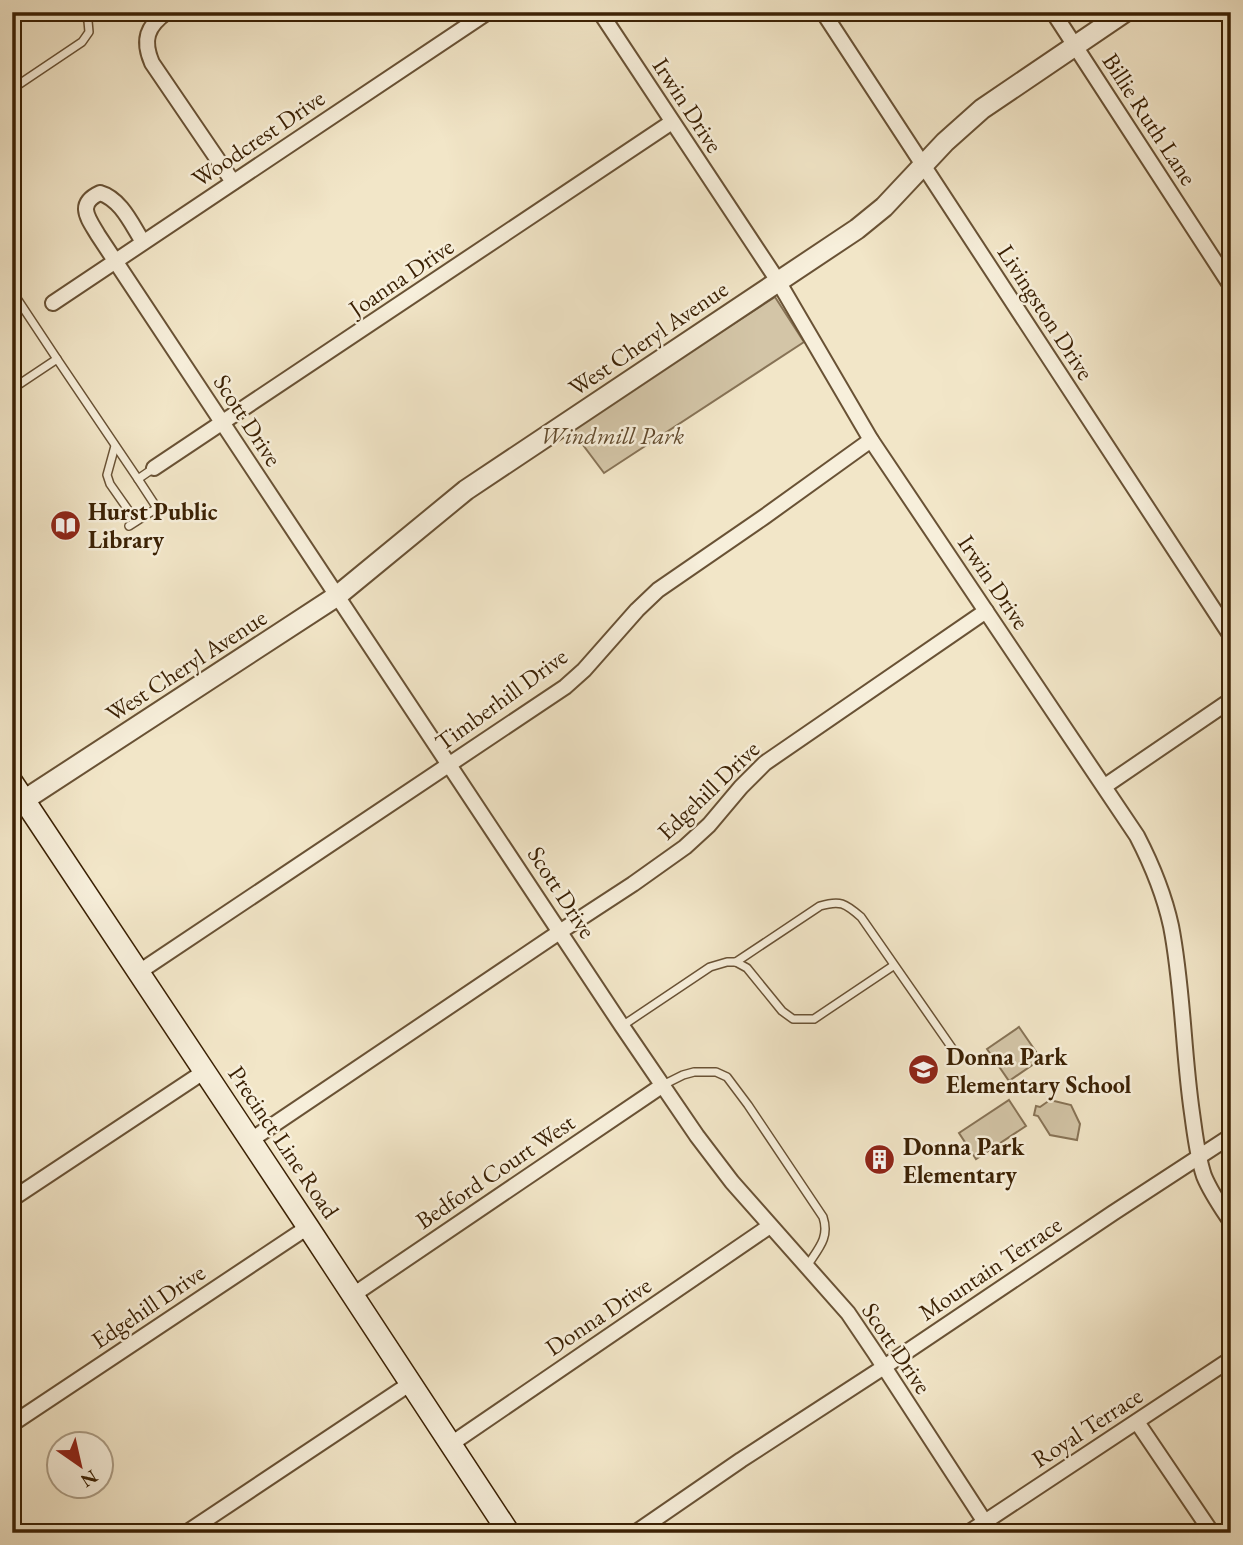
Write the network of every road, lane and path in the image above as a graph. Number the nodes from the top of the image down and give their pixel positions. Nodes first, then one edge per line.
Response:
1 (82, 12) edge
2 (167, 12) edge
3 (488, 12) edge
4 (600, 12) edge
5 (823, 12) edge
6 (1053, 12) edge
7 (1125, 12) edge
8 (1075, 46) junction
9 (12, 89) edge
10 (672, 122) junction
11 (924, 166) junction
12 (233, 182) junction
13 (143, 242) junction
14 (115, 261) junction
15 (778, 281) junction
16 (1231, 286) edge
17 (12, 291) edge
18 (53, 303) dead end
19 (57, 359) junction
20 (12, 389) edge
21 (222, 423) junction
22 (871, 440) junction
23 (116, 446) junction
24 (154, 468) joint
25 (138, 478) junction
26 (337, 596) junction
27 (986, 611) junction
28 (1231, 636) edge
29 (1231, 699) edge
30 (450, 765) junction
31 (12, 782) edge
32 (1105, 786) junction
33 (18, 804) edge
34 (561, 931) junction
35 (736, 962) junction
36 (893, 966) junction
37 (139, 972) junction
38 (622, 1026) junction
39 (952, 1048) dead end
40 (205, 1071) junction
41 (663, 1085) junction
42 (1231, 1136) edge
43 (251, 1140) junction
44 (1198, 1157) junction
45 (12, 1199) edge
46 (1231, 1222) edge
47 (770, 1226) junction
48 (308, 1227) junction
49 (807, 1266) junction
50 (353, 1295) junction
51 (1231, 1359) edge
52 (884, 1367) junction
53 (411, 1382) junction
54 (1137, 1422) junction
55 (12, 1424) edge
56 (451, 1444) junction
57 (988, 1528) edge
58 (186, 1533) edge
59 (509, 1533) edge
60 (635, 1533) edge
61 (968, 1533) edge
62 (1212, 1533) edge

1 - 9 lane
2 - 12 street
3 - 12 street, Woodcrest Drive
4 - 10 street, Irwin Drive
5 - 11 street, Livingston Drive
6 - 8 street, Billie Ruth Lane
7 - 8 street, West Cheryl Avenue
8 - 11 street, West Cheryl Avenue
8 - 16 street, Billie Ruth Lane
10 - 15 street, Irwin Drive
10 - 21 street, Joanna Drive
11 - 15 street, West Cheryl Avenue
11 - 28 street, Livingston Drive
12 - 13 street, Woodcrest Drive
13 - 14 street, Woodcrest Drive
13 - 14 street, Scott Drive
14 - 18 street, Woodcrest Drive
14 - 21 street, Scott Drive
15 - 22 street, Irwin Drive
15 - 26 street, West Cheryl Avenue
17 - 19 lane
19 - 20 lane
19 - 23 lane
21 - 24 street, Joanna Drive
21 - 26 street, Scott Drive
22 - 27 street, Irwin Drive
22 - 30 street, Timberhill Drive
23 - 25 lane
23 - 25 lane
24 - 25 lane
26 - 30 street, Scott Drive
26 - 33 street, West Cheryl Avenue
27 - 32 street, Irwin Drive
27 - 34 street, Edgehill Drive
29 - 32 street
30 - 34 street, Scott Drive
30 - 37 street, Timberhill Drive
31 - 33 main road, Precinct Line Road
32 - 44 street, Irwin Drive
33 - 37 main road, Precinct Line Road
34 - 38 street, Scott Drive
34 - 43 street, Edgehill Drive
35 - 36 lane
35 - 36 lane
35 - 38 lane
36 - 39 lane
37 - 40 main road, Precinct Line Road
38 - 41 street, Scott Drive
40 - 43 main road, Precinct Line Road
40 - 45 street
41 - 47 street, Scott Drive
41 - 49 lane
41 - 50 street, Bedford Court West
42 - 44 street, Mountain Terrace
43 - 48 main road, Precinct Line Road
44 - 46 street, Irwin Drive
44 - 52 street, Mountain Terrace
47 - 49 street, Scott Drive
47 - 56 street, Donna Drive
48 - 50 main road, Precinct Line Road
48 - 55 street, Edgehill Drive
49 - 52 street, Scott Drive
50 - 53 main road, Precinct Line Road
51 - 54 street, Royal Terrace
52 - 57 street, Scott Drive
52 - 60 street, Mountain Terrace
53 - 56 main road, Precinct Line Road
53 - 58 street
54 - 57 street, Royal Terrace
54 - 62 street
56 - 59 main road, Precinct Line Road
57 - 61 street, Royal Terrace

